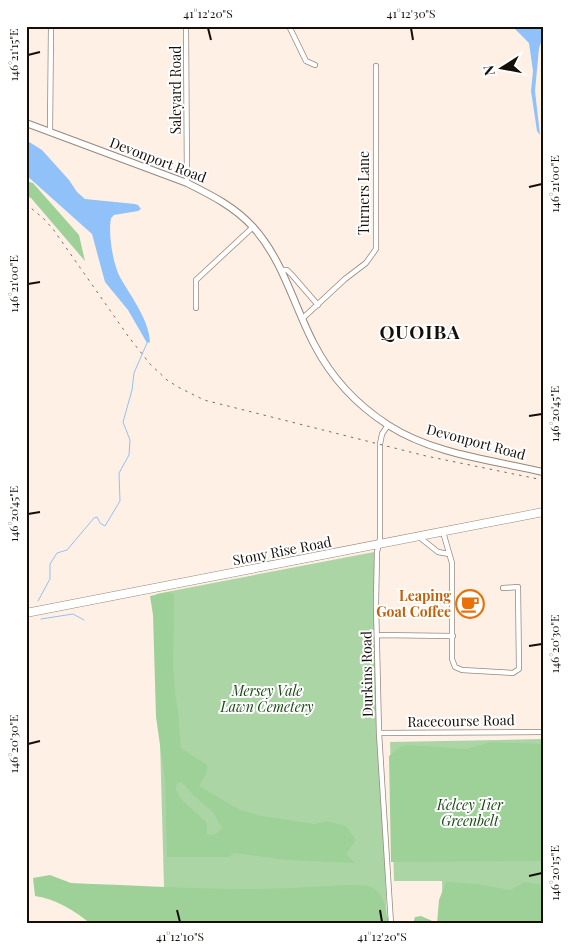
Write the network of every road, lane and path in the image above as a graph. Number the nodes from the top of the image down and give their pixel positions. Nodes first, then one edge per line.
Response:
1 (51, 26) edge
2 (186, 26) edge
3 (289, 26) edge
4 (315, 65) dead end
5 (376, 66) dead end
6 (26, 122) edge
7 (50, 132) junction
8 (188, 183) junction
9 (254, 227) junction
10 (281, 270) junction
11 (318, 305) junction
12 (196, 308) dead end
13 (303, 318) junction
14 (388, 425) junction
15 (543, 472) edge
16 (543, 512) edge
17 (443, 532) junction
18 (418, 536) junction
19 (380, 545) junction
20 (449, 554) junction
21 (503, 588) dead end
22 (26, 613) edge
23 (377, 635) junction
24 (453, 636) junction
25 (543, 732) edge
26 (379, 733) junction
27 (391, 924) edge

1 - 7 street
2 - 8 street, Saleyard Road
3 - 4 street
5 - 11 street, Turners Lane
6 - 7 main road, Devonport Road
7 - 8 main road, Devonport Road
8 - 9 main road, Devonport Road
9 - 10 main road, Devonport Road
9 - 12 street
10 - 11 street, Devonport Road
10 - 13 main road, Devonport Road
11 - 13 street, Turners Lane
13 - 14 main road, Devonport Road
14 - 15 main road, Devonport Road
14 - 19 street, Durkins Road
16 - 17 main road, Stony Rise Road
17 - 18 main road, Stony Rise Road
17 - 20 street
18 - 19 main road, Stony Rise Road
18 - 20 street
19 - 22 main road, Stony Rise Road
19 - 23 street, Durkins Road
20 - 24 street
21 - 24 street
23 - 24 street
23 - 26 street, Durkins Road
25 - 26 street, Racecourse Road
26 - 27 street, Durkins Road

